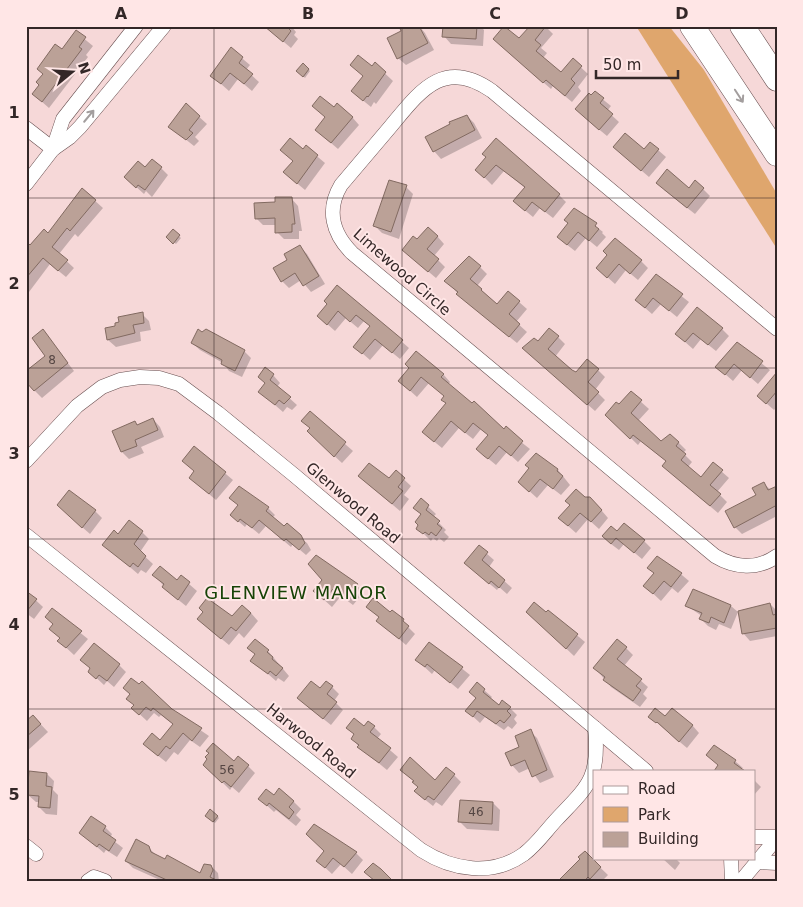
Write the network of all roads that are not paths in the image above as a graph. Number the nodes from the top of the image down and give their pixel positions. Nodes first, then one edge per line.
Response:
1 (136, 26) edge
2 (164, 26) edge
3 (692, 26) edge
4 (742, 26) edge
5 (777, 78) edge
6 (26, 128) edge
7 (53, 149) junction
8 (777, 154) edge
9 (26, 184) edge
10 (777, 329) edge
11 (26, 461) edge
12 (26, 535) edge
13 (777, 556) edge
14 (595, 728) junction
15 (594, 770) edge
16 (645, 770) edge
17 (593, 776) edge
18 (590, 790) edge
19 (756, 837) edge
20 (777, 838) edge
21 (731, 860) edge
22 (756, 862) junction
23 (777, 863) edge
24 (88, 881) edge
25 (104, 881) edge
26 (732, 881) edge
27 (741, 881) edge

1 - 7 street
7 -> 2 street
3 -> 8 highway
4 - 5 highway
6 - 7 street
7 - 9 street
10 - 13 street, Limewood Circle
11 - 14 street, Glenwood Road
12 - 18 street, Harwood Road
14 - 15 street, Harwood Road
14 - 16 street, Glenwood Road
17 - 18 street, Harwood Road
19 - 20 street
20 - 22 street
21 - 26 street
22 - 23 street
22 - 27 street
24 - 25 street

